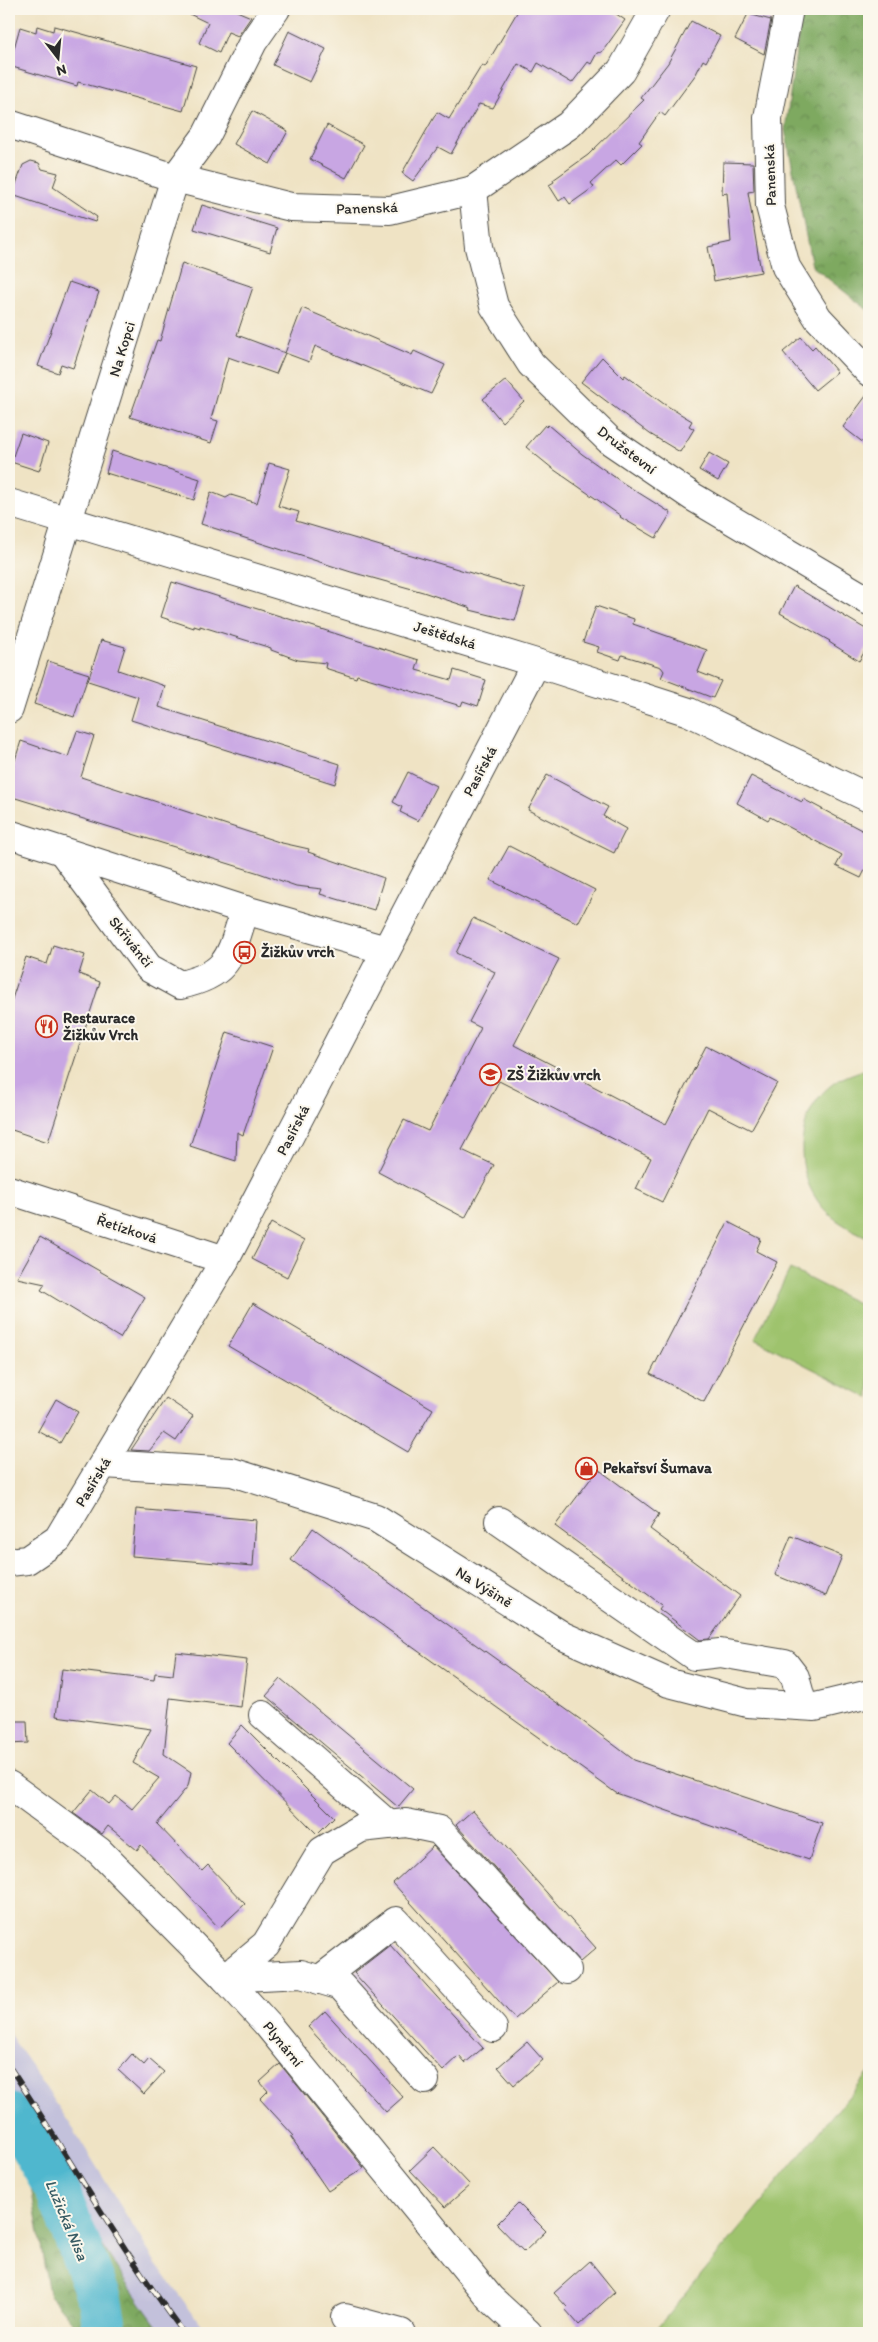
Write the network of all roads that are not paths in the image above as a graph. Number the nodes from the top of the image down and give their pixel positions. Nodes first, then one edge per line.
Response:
1 (276, 9) edge
2 (656, 9) edge
3 (789, 9) edge
4 (9, 124) edge
5 (175, 178) junction
6 (473, 190) junction
7 (869, 372) edge
8 (9, 502) edge
9 (68, 522) junction
10 (869, 601) edge
11 (536, 663) junction
12 (9, 709) edge
13 (869, 798) edge
14 (9, 834) edge
15 (62, 850) junction
16 (245, 910) junction
17 (386, 950) junction
18 (16, 1200) edge
19 (225, 1260) junction
20 (104, 1464) junction
21 (499, 1522) dead end
22 (9, 1562) edge
23 (867, 1696) edge
24 (803, 1706) junction
25 (263, 1715) dead end
26 (9, 1785) edge
27 (389, 1825) junction
28 (567, 1970) dead end
29 (225, 1978) junction
30 (319, 1980) junction
31 (493, 2028) dead end
32 (425, 2080) dead end
33 (345, 2318) dead end
34 (401, 2333) edge
35 (528, 2333) edge

1 - 5 street, Na Kopci
2 - 6 street, Panenská
3 - 7 street, Panenská
4 - 5 street, Panenská
5 - 6 street, Panenská
5 - 9 street, Na Kopci
6 - 10 street, Družstevní
8 - 9 street, Ještědská
9 - 11 street, Ještědská
9 - 12 street, Na Kopci
11 - 13 street, Ještědská
11 - 17 street, Pasířská
14 - 15 street
15 - 16 street
15 - 16 street, Skřivánčí
16 - 17 street
17 - 19 street, Pasířská
18 - 19 street, Řetízková
19 - 20 street, Pasířská
20 - 22 street, Pasířská
20 - 24 street, Na Výšině
21 - 24 street
23 - 24 street, Na Výšině
25 - 27 street
26 - 29 street, Plynární
27 - 28 street
27 - 29 street
29 - 30 street
29 - 35 street, Plynární
30 - 31 street
30 - 32 street
33 - 34 street

